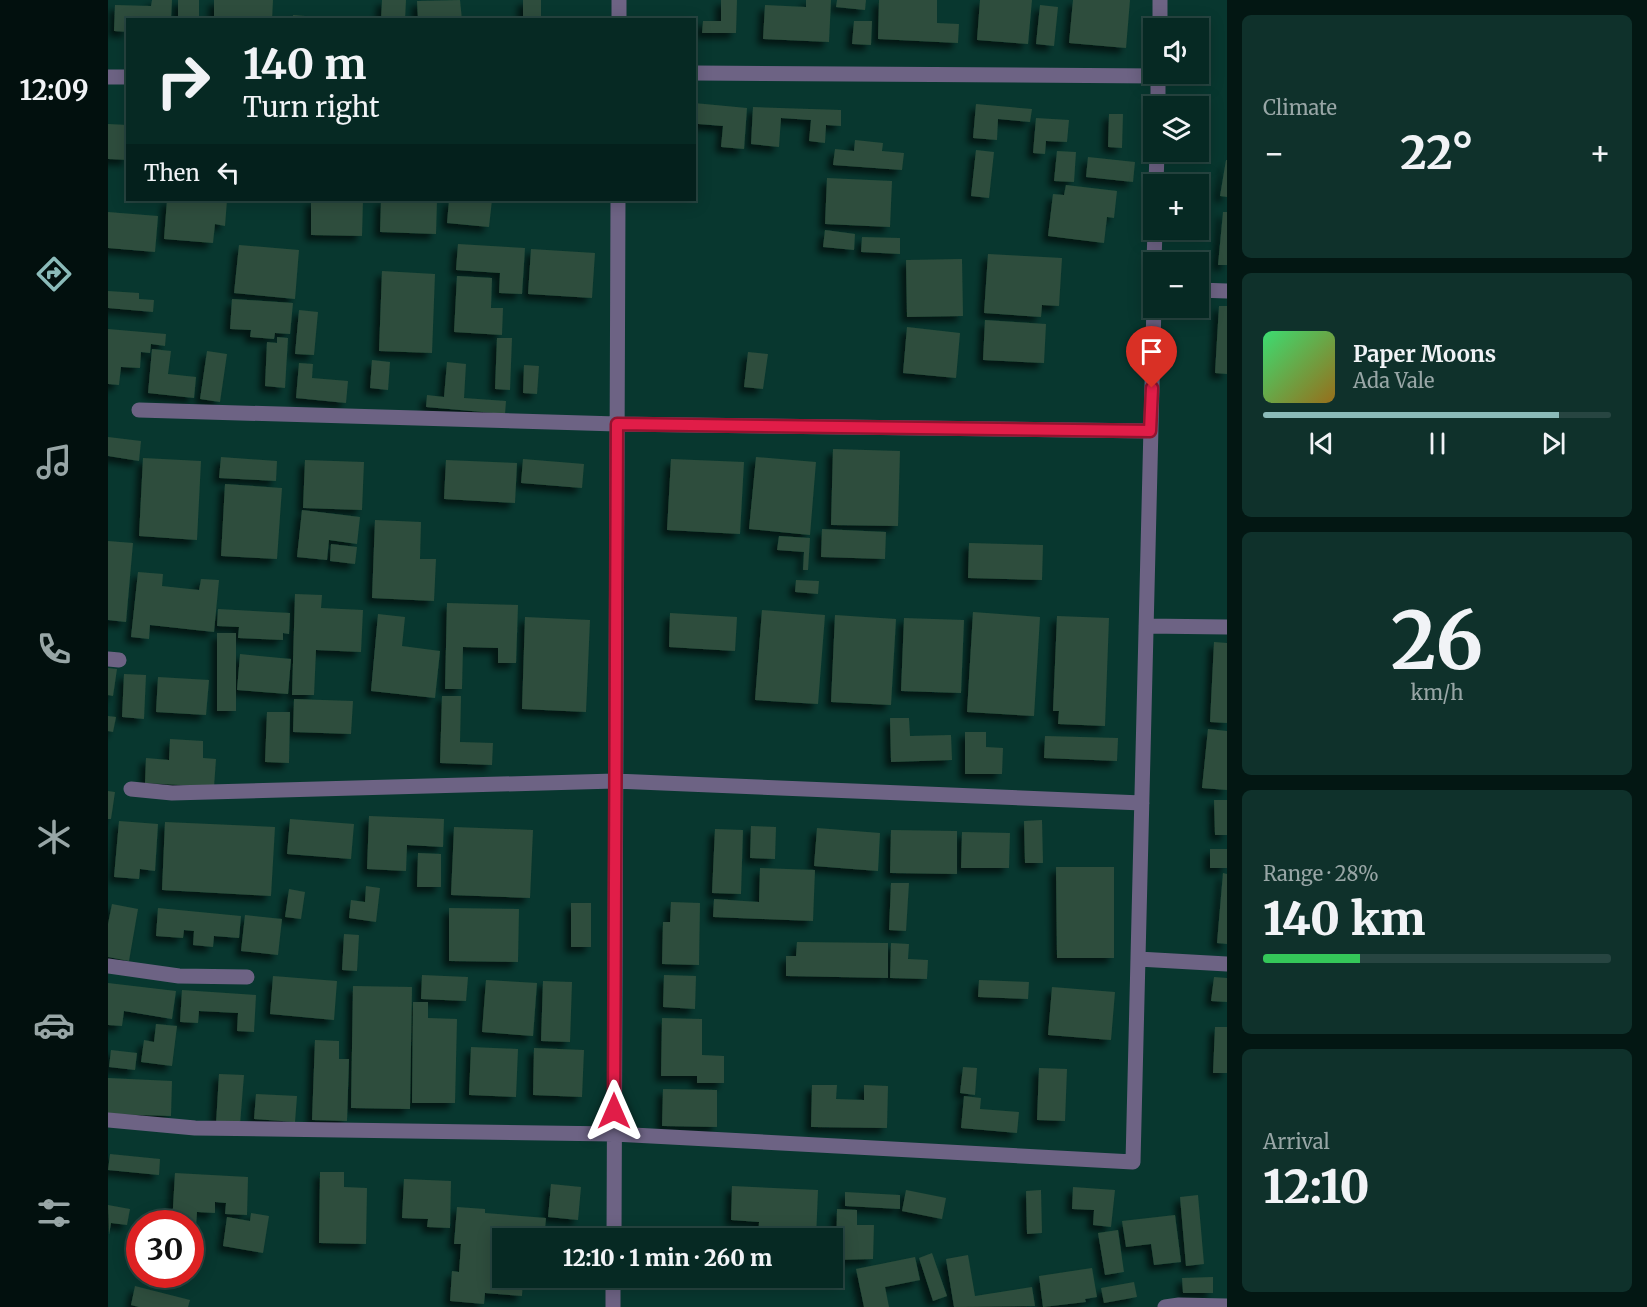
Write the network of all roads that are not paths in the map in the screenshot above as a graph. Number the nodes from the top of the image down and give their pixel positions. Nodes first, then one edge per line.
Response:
1 (619, 0) edge
2 (1160, 0) edge
3 (619, 18) edge
4 (1160, 18) edge
5 (696, 73) edge
6 (1143, 75) edge
7 (108, 77) edge
8 (126, 77) edge
9 (618, 201) edge
10 (1209, 290) edge
11 (1227, 291) edge
12 (1154, 318) edge
13 (139, 410) dead end
14 (617, 424) junction
15 (1150, 431) junction
16 (1146, 626) junction
17 (1227, 627) edge
18 (615, 781) junction
19 (131, 789) dead end
20 (1142, 803) junction
21 (1138, 959) junction
22 (1227, 964) edge
23 (108, 966) edge
24 (247, 977) dead end
25 (108, 1120) edge
26 (614, 1134) junction
27 (614, 1228) edge
28 (613, 1288) edge
29 (1227, 1306) edge
30 (613, 1307) edge
31 (1165, 1307) edge

1 - 3 street
2 - 4 street
5 - 6 street
7 - 8 street
9 - 14 street
10 - 11 street
12 - 15 street
13 - 14 street
14 - 15 street
14 - 18 street
15 - 16 street
16 - 17 street
16 - 20 street
18 - 19 street
18 - 20 street
18 - 26 street
20 - 21 street
21 - 22 street
21 - 26 street
23 - 24 street
25 - 26 street
26 - 27 street
28 - 30 street
29 - 31 street

